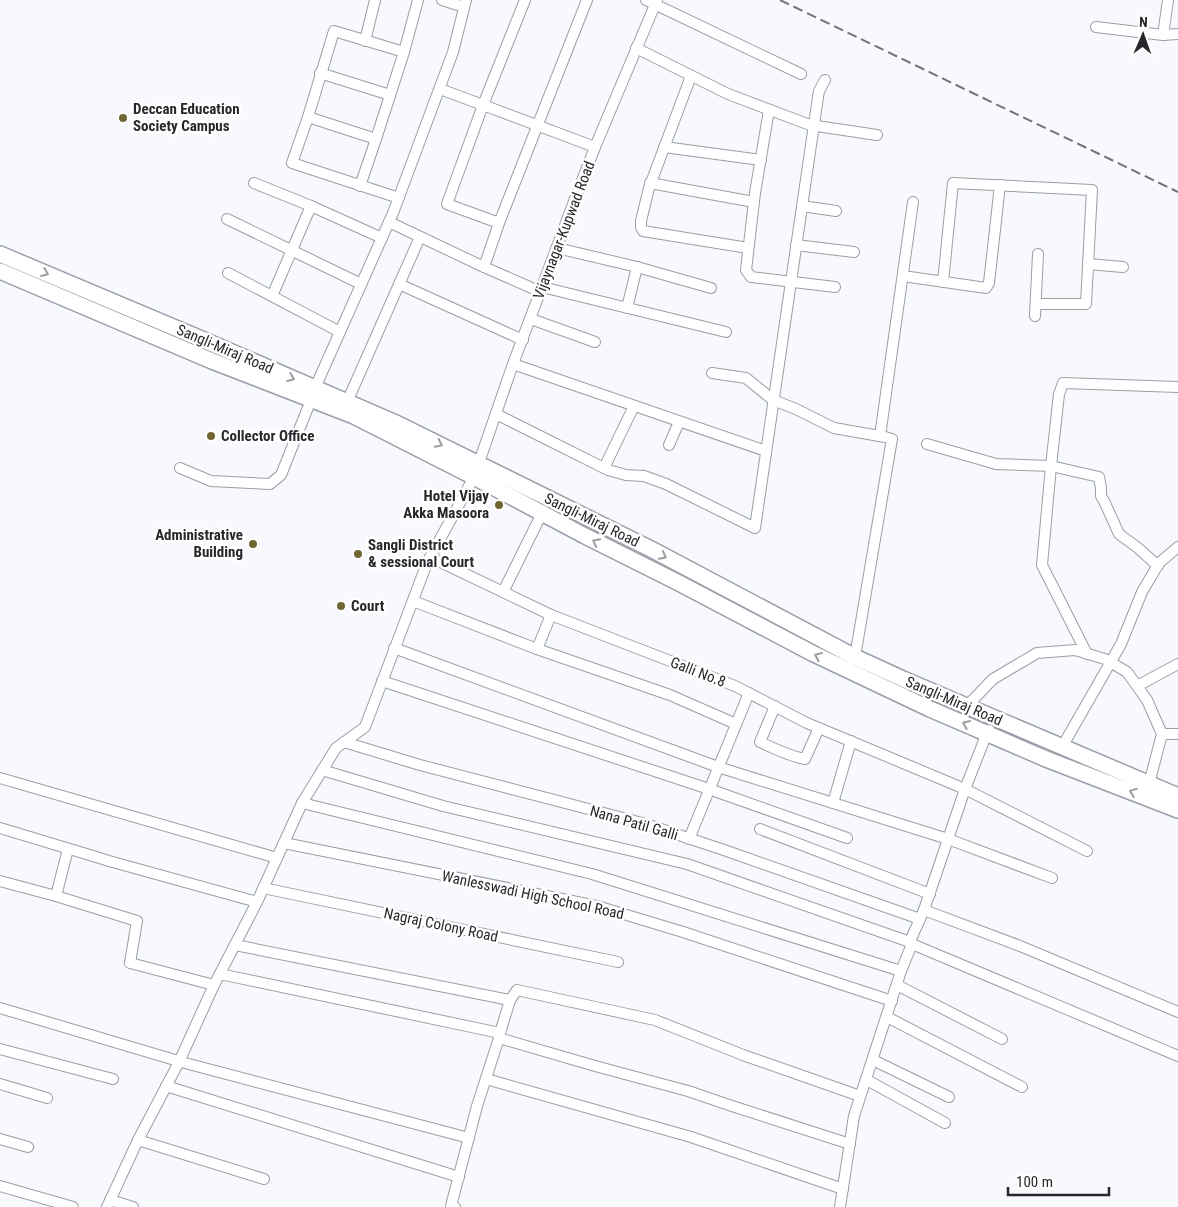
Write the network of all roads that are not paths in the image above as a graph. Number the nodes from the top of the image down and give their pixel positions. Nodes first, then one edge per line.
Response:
1 (375, 0) edge
2 (418, 0) edge
3 (442, 0) edge
4 (525, 0) edge
5 (587, 0) edge
6 (1168, 0) edge
7 (652, 1) edge
8 (465, 4) edge
9 (1096, 27) dead end
10 (1178, 34) edge
11 (1163, 35) junction
12 (365, 41) junction
13 (636, 48) junction
14 (404, 52) junction
15 (320, 73) junction
16 (801, 74) dead end
17 (691, 76) junction
18 (826, 80) dead end
19 (440, 89) junction
20 (390, 95) junction
21 (483, 104) junction
22 (769, 110) junction
23 (308, 117) junction
24 (538, 125) junction
25 (813, 126) junction
26 (877, 135) dead end
27 (376, 139) junction
28 (595, 147) junction
29 (664, 147) junction
30 (761, 160) junction
31 (254, 183) dead end
32 (650, 183) junction
33 (360, 186) junction
34 (1000, 186) junction
35 (399, 198) junction
36 (754, 202) junction
37 (913, 202) dead end
38 (311, 206) junction
39 (802, 206) junction
40 (836, 211) dead end
41 (227, 220) dead end
42 (389, 222) junction
43 (499, 223) junction
44 (420, 237) junction
45 (382, 238) junction
46 (796, 245) junction
47 (557, 248) junction
48 (748, 248) junction
49 (292, 250) junction
50 (854, 252) dead end
51 (0, 254) edge
52 (1038, 254) dead end
53 (1088, 264) junction
54 (484, 267) junction
55 (637, 267) junction
56 (1123, 267) dead end
57 (0, 271) edge
58 (228, 273) dead end
59 (903, 276) junction
60 (790, 282) junction
61 (943, 282) junction
62 (361, 284) junction
63 (399, 284) junction
64 (835, 287) dead end
65 (711, 288) dead end
66 (541, 289) junction
67 (272, 296) junction
68 (1036, 304) junction
69 (627, 308) junction
70 (1036, 316) dead end
71 (531, 319) junction
72 (340, 332) junction
73 (726, 332) dead end
74 (523, 340) junction
75 (595, 342) dead end
76 (513, 364) junction
77 (712, 373) dead end
78 (1178, 386) edge
79 (313, 394) junction
80 (773, 400) junction
81 (347, 402) junction
82 (634, 406) junction
83 (496, 414) junction
84 (679, 422) junction
85 (880, 436) junction
86 (927, 444) dead end
87 (669, 445) dead end
88 (766, 452) junction
89 (1051, 466) junction
90 (180, 468) dead end
91 (604, 468) junction
92 (476, 470) junction
93 (542, 513) junction
94 (1178, 547) edge
95 (430, 557) junction
96 (1158, 566) junction
97 (503, 592) junction
98 (413, 600) junction
99 (551, 615) junction
100 (394, 648) junction
101 (537, 649) junction
102 (1087, 654) junction
103 (855, 657) junction
104 (1111, 663) junction
105 (1178, 664) edge
106 (382, 681) junction
107 (1137, 686) junction
108 (748, 693) junction
109 (775, 706) junction
110 (967, 706) junction
111 (998, 719) junction
112 (736, 724) junction
113 (819, 728) junction
114 (987, 733) junction
115 (1162, 734) junction
116 (1178, 734) edge
117 (851, 741) junction
118 (344, 742) junction
119 (1062, 747) junction
120 (718, 767) junction
121 (322, 770) junction
122 (0, 778) edge
123 (1149, 784) junction
124 (709, 789) junction
125 (965, 789) junction
126 (1178, 796) edge
127 (833, 803) junction
128 (302, 804) junction
129 (1178, 810) edge
130 (0, 828) edge
131 (760, 829) dead end
132 (689, 838) junction
133 (847, 838) dead end
134 (948, 839) junction
135 (284, 842) junction
136 (68, 849) junction
137 (1087, 850) dead end
138 (277, 858) junction
139 (1052, 878) dead end
140 (0, 881) edge
141 (263, 888) junction
142 (930, 894) junction
143 (56, 896) junction
144 (257, 902) junction
145 (922, 914) junction
146 (911, 943) junction
147 (235, 945) junction
148 (618, 962) dead end
149 (901, 972) junction
150 (220, 974) junction
151 (214, 984) junction
152 (897, 985) junction
153 (510, 1000) junction
154 (892, 1001) junction
155 (0, 1008) edge
156 (1178, 1012) edge
157 (887, 1017) junction
158 (500, 1035) junction
159 (1002, 1039) dead end
160 (0, 1049) edge
161 (1178, 1056) edge
162 (873, 1060) junction
163 (179, 1062) junction
164 (486, 1079) junction
165 (113, 1080) dead end
166 (866, 1080) junction
167 (0, 1084) edge
168 (166, 1086) junction
169 (1022, 1087) dead end
170 (860, 1096) junction
171 (949, 1097) dead end
172 (47, 1098) dead end
173 (945, 1123) dead end
174 (469, 1138) junction
175 (0, 1139) edge
176 (138, 1140) junction
177 (850, 1144) junction
178 (28, 1147) dead end
179 (459, 1177) junction
180 (264, 1179) dead end
181 (0, 1186) edge
182 (843, 1189) junction
183 (108, 1204) edge
184 (73, 1207) edge
185 (133, 1207) edge
186 (456, 1207) edge
187 (840, 1207) edge

1 - 12 street
2 - 14 street
3 - 8 street
4 - 21 street
5 - 24 street
6 - 11 street
7 - 13 street, Vijaynagar-Kupwad Road
7 - 16 street
8 - 19 street
9 - 11 street
10 - 11 street
12 - 14 street
12 - 15 street
13 - 17 street
13 - 28 street, Vijaynagar-Kupwad Road
14 - 20 street
15 - 20 street
15 - 23 street
17 - 22 street
17 - 29 street
18 - 25 street
19 - 21 street
19 - 35 street
20 - 27 street
21 - 24 street
21 - 43 street
22 - 25 street
22 - 30 street
23 - 27 street
23 - 33 street
24 - 28 street
24 - 43 street
25 - 26 street
25 - 39 street
27 - 33 street
28 - 47 street, Vijaynagar-Kupwad Road
29 - 30 street
29 - 32 street
30 - 36 street
31 - 38 street
32 - 36 street
32 - 48 street
33 - 35 street
34 - 53 street
34 - 61 street
34 - 61 street
35 - 42 street
36 - 48 street
37 - 59 street
38 - 45 street
38 - 49 street
39 - 40 street
39 - 46 street
41 - 49 street
42 - 44 street
42 - 45 street
43 - 54 street
44 - 54 street
44 - 63 street
45 - 62 street
46 - 50 street
46 - 60 street
47 - 55 street
47 - 66 street, Vijaynagar-Kupwad Road
48 - 60 street
49 - 62 street
49 - 67 street
51 -> 79 highway, Sangli-Miraj Road
52 - 68 street
53 - 56 street
53 - 68 street
54 - 66 street
55 - 65 street
55 - 69 street
57 - 79 highway, Sangli-Miraj Road
58 - 67 street
59 - 61 street
59 - 85 street
60 - 64 street
60 - 80 street
62 - 72 street
63 - 74 street
63 - 81 street
66 - 69 street
66 - 71 street, Vijaynagar-Kupwad Road
67 - 72 street
68 - 70 street
69 - 73 street
71 - 74 street, Vijaynagar-Kupwad Road
71 - 75 street
72 - 79 street
74 - 76 street, Vijaynagar-Kupwad Road
76 - 82 street
76 - 83 street, Vijaynagar-Kupwad Road
77 - 80 street
78 - 89 street
79 - 81 highway, Sangli-Miraj Road
79 - 90 street
79 - 92 highway, Sangli-Miraj Road
80 - 85 street
80 - 88 street
81 -> 92 highway, Sangli-Miraj Road
82 - 84 street
82 - 91 street
83 - 91 street
83 - 92 street, Vijaynagar-Kupwad Road
84 - 87 street
84 - 88 street
85 - 103 street
86 - 89 street
88 - 91 street
89 - 96 street
89 - 102 street
92 - 93 highway, Sangli-Miraj Road
92 - 95 street, Vijaynagar-Kupwad Road
92 -> 103 highway, Sangli-Miraj Road
93 - 97 street
114 -> 93 highway, Sangli-Miraj Road
94 - 96 street
95 - 97 street, Galli No.8
95 - 98 street, Vijaynagar-Kupwad Road
96 - 104 street
97 - 99 street, Galli No.8
98 - 100 street, Vijaynagar-Kupwad Road
98 - 101 street
99 - 101 street
99 - 108 street, Galli No.8
100 - 106 street, Vijaynagar-Kupwad Road
100 - 120 street
101 - 112 street
102 - 104 street
102 - 110 street
103 - 110 highway, Sangli-Miraj Road
104 - 107 street
104 - 119 street
105 - 107 street
106 - 118 street, Vijaynagar-Kupwad Road
106 - 124 street
107 - 115 street
108 - 109 street, Galli No.8
108 - 112 street
109 - 113 street, Galli No.8
109 - 113 street
110 - 111 highway, Sangli-Miraj Road
111 - 114 street
111 - 119 highway, Sangli-Miraj Road
112 - 120 street
113 - 117 street, Galli No.8
114 - 125 street
129 -> 114 highway, Sangli-Miraj Road
115 - 116 street
115 - 123 street
117 - 125 street, Galli No.8
117 - 127 street
118 - 121 street, Vijaynagar-Kupwad Road
118 - 132 street, Nana Patil Galli
119 - 123 highway, Sangli-Miraj Road
120 - 124 street
120 - 127 street
121 - 128 street, Vijaynagar-Kupwad Road
121 - 146 street
122 - 138 street
123 - 126 highway, Sangli-Miraj Road
124 - 132 street
124 - 133 street
125 - 134 street
125 - 137 street, Galli No.8
127 - 134 street
128 - 135 street, Vijaynagar-Kupwad Road
128 - 149 street
130 - 136 street
131 - 142 street
132 - 145 street, Nana Patil Galli
134 - 139 street
134 - 142 street
135 - 138 street, Vijaynagar-Kupwad Road
135 - 154 street, Wanlesswadi High School Road
136 - 143 street
136 - 144 street
138 - 141 street, Vijaynagar-Kupwad Road
140 - 143 street
141 - 144 street, Vijaynagar-Kupwad Road
141 - 148 street, Nagraj Colony Road
142 - 145 street
143 - 151 street
144 - 147 street, Vijaynagar-Kupwad Road
145 - 146 street
145 - 156 street, Nana Patil Galli
146 - 149 street
146 - 161 street
147 - 150 street, Vijaynagar-Kupwad Road
147 - 153 street
149 - 152 street
150 - 151 street, Vijaynagar-Kupwad Road
150 - 158 street
151 - 163 street, Vijaynagar-Kupwad Road
152 - 154 street
152 - 159 street
153 - 158 street
153 - 170 street
154 - 157 street
155 - 163 street
157 - 162 street
157 - 169 street
158 - 164 street
158 - 177 street
160 - 165 street
162 - 166 street
162 - 171 street
163 - 168 street, Vijaynagar-Kupwad Road
163 - 174 street
164 - 174 street
164 - 182 street
166 - 170 street
166 - 173 street
167 - 172 street
168 - 176 street, Vijaynagar-Kupwad Road
168 - 179 street
170 - 177 street
174 - 179 street
175 - 178 street
176 - 180 street
176 - 183 street, Vijaynagar-Kupwad Road
177 - 182 street
179 - 186 street
181 - 184 street
182 - 187 street
183 - 185 street

